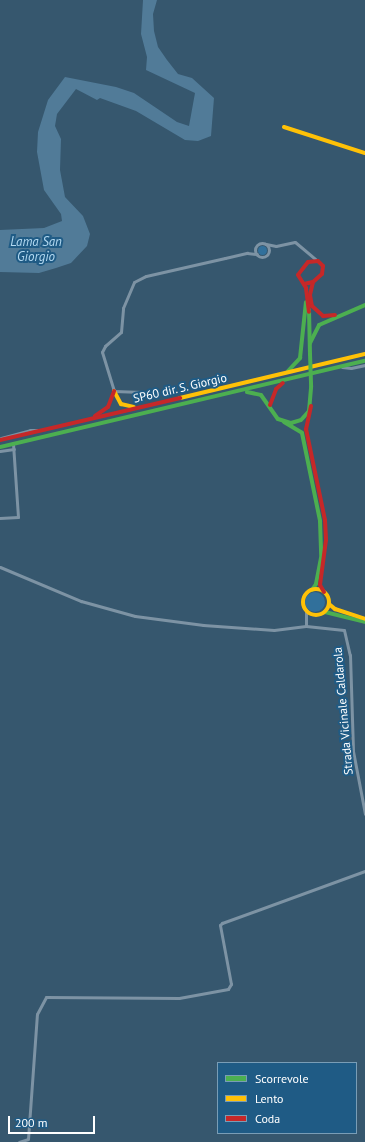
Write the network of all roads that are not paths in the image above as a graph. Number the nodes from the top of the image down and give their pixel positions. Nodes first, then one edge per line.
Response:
1 (284, 127) dead end
2 (365, 153) edge
3 (266, 244) junction
4 (256, 246) junction
5 (276, 246) junction
6 (268, 251) junction
7 (306, 251) junction
8 (247, 253) junction
9 (257, 254) junction
10 (318, 261) junction
11 (308, 262) junction
12 (313, 282) junction
13 (304, 284) junction
14 (307, 293) junction
15 (310, 301) junction
16 (365, 305) edge
17 (309, 312) junction
18 (345, 313) junction
19 (310, 343) junction
20 (365, 354) edge
21 (365, 361) edge
22 (365, 365) edge
23 (342, 367) junction
24 (278, 375) junction
25 (292, 379) junction
26 (114, 390) junction
27 (142, 392) dead end
28 (213, 397) junction
29 (162, 403) junction
30 (270, 406) junction
31 (311, 406) junction
32 (284, 422) junction
33 (74, 423) junction
34 (0, 439) edge
35 (13, 443) junction
36 (0, 447) edge
37 (14, 449) junction
38 (0, 451) edge
39 (0, 518) edge
40 (0, 567) edge
41 (312, 590) junction
42 (324, 592) junction
43 (329, 604) junction
44 (306, 612) junction
45 (325, 612) junction
46 (312, 615) junction
47 (308, 618) junction
48 (365, 619) edge
49 (365, 622) edge
50 (306, 626) junction
51 (365, 814) edge
52 (365, 872) edge
53 (19, 1142) edge

1 - 2 main road
3 - 4 street
3 - 5 street
3 - 6 street
4 - 8 street
4 - 9 street
5 - 6 street
5 - 7 street
6 - 9 street
7 - 10 street
7 - 11 street
8 - 9 street
8 - 26 street
10 - 11 main road
10 - 12 main road
11 - 13 main road
12 - 13 main road
12 - 15 main road
13 - 14 main road
14 - 17 main road
14 - 24 main road
15 - 17 main road
15 - 18 main road
16 - 18 main road
17 - 19 main road
18 - 19 main road
19 - 31 main road, bridge
20 - 24 main road, SP60 dir. S. Giorgio
21 - 23 main road
22 - 23 street
23 - 25 main road
24 - 29 main road, SP60 dir. S. Giorgio
25 - 28 main road
25 - 30 main road
26 - 27 street
26 - 29 main road
26 - 33 main road
28 - 30 main road
28 - 35 main road
29 - 33 main road, SP60 dir. S. Giorgio
30 - 32 main road
31 - 32 main road
31 - 42 main road
32 - 41 main road
33 - 34 main road, SP60 dir. S. Giorgio
35 - 36 main road
35 - 37 street
37 - 38 street
37 - 39 street
40 - 50 street
41 - 42 main road
41 - 44 main road
42 - 43 main road
43 - 45 main road
43 - 48 main road
44 - 46 main road
44 - 47 street
45 - 46 main road
45 - 49 main road
46 - 47 street
47 - 50 street
50 - 51 street, Strada Vicinale Caldarola
52 - 53 street

